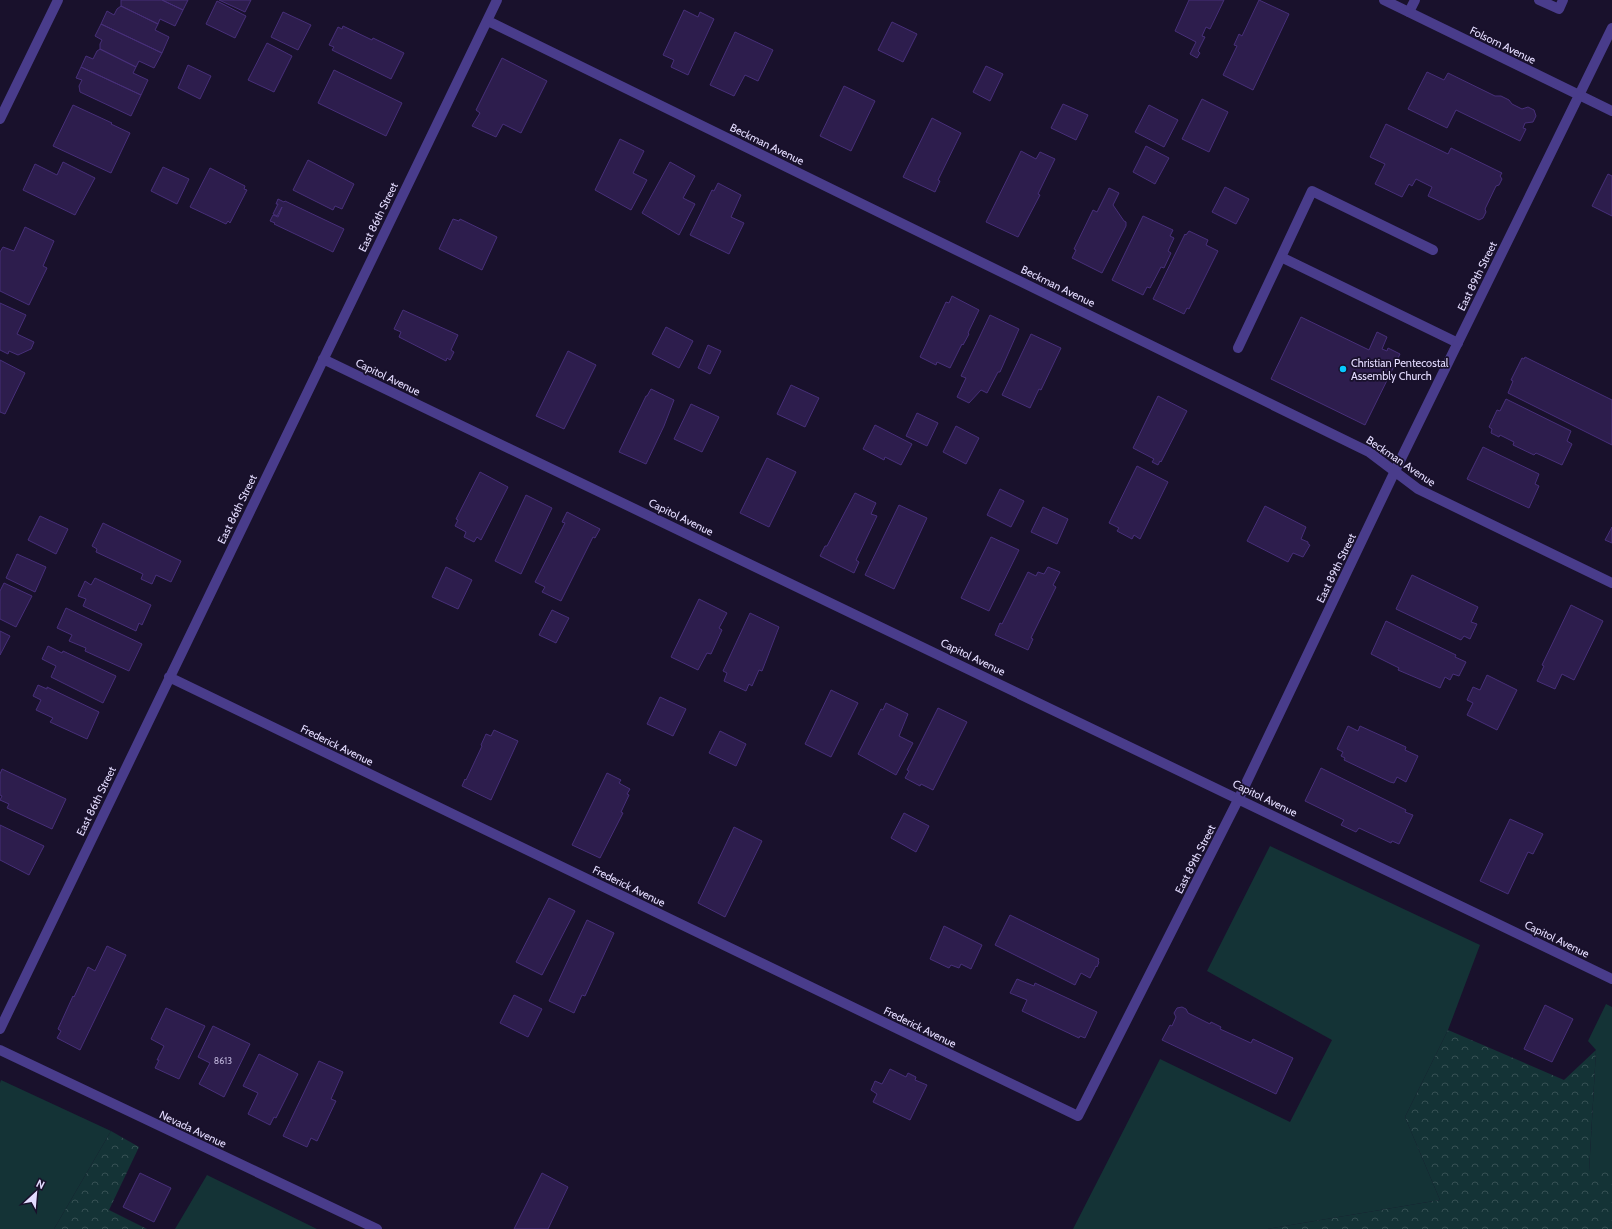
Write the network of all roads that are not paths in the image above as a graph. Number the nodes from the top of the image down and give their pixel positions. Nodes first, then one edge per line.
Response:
1 (58, 0) edge
2 (497, 0) edge
3 (1384, 0) edge
4 (1415, 0) edge
5 (1539, 0) edge
6 (1563, 0) edge
7 (1409, 12) junction
8 (488, 21) junction
9 (1612, 28) edge
10 (1579, 95) junction
11 (1612, 111) edge
12 (0, 119) edge
13 (1433, 250) dead end
14 (1281, 257) junction
15 (1458, 343) junction
16 (1238, 348) dead end
17 (323, 359) junction
18 (1395, 471) junction
19 (1612, 583) edge
20 (169, 677) junction
21 (1239, 798) junction
22 (1612, 979) edge
23 (0, 1030) edge
24 (0, 1050) edge
25 (1078, 1116) joint
26 (376, 1229) edge

1 - 12 street
2 - 8 street, East 86th Street
3 - 7 street, Folsom Avenue
4 - 7 street
5 - 6 street
7 - 10 street, Folsom Avenue
8 - 17 street, East 86th Street
8 - 18 street, Beckman Avenue
9 - 10 street, East 89th Street
10 - 11 street, Folsom Avenue
10 - 15 street, East 89th Street
13 - 14 street
14 - 15 street
14 - 16 street
15 - 18 street, East 89th Street
17 - 20 street, East 86th Street
17 - 21 street, Capitol Avenue
18 - 19 street, Beckman Avenue
18 - 21 street, East 89th Street
20 - 23 street, East 86th Street
20 - 25 street, Frederick Avenue
21 - 22 street, Capitol Avenue
21 - 25 street, East 89th Street
24 - 26 street, Nevada Avenue

